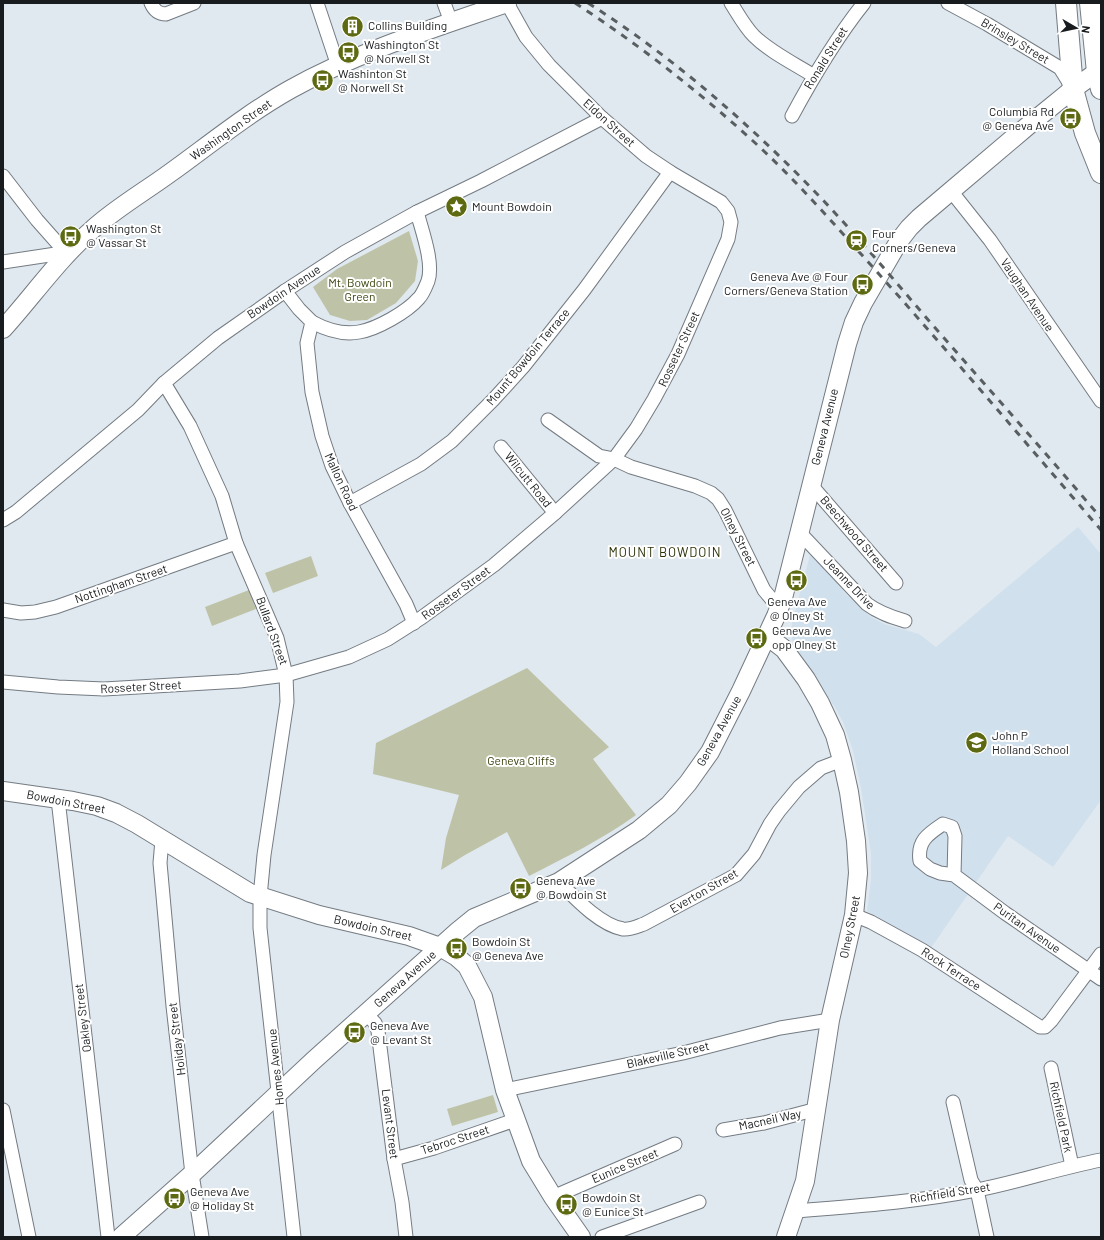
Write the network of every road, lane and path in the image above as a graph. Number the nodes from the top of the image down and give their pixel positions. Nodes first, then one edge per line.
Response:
1 (151, 3) edge
2 (194, 3) edge
3 (317, 3) edge
4 (444, 3) edge
5 (507, 3) edge
6 (731, 3) edge
7 (864, 3) edge
8 (948, 3) edge
9 (1066, 3) edge
10 (1090, 3) edge
11 (963, 6) edge
12 (451, 22) junction
13 (338, 66) junction
14 (814, 76) junction
15 (1100, 77) edge
16 (1073, 89) junction
17 (792, 116) dead end
18 (602, 118) junction
19 (670, 172) junction
20 (1101, 173) edge
21 (3, 176) edge
22 (951, 191) junction
23 (417, 212) junction
24 (731, 221) joint
25 (68, 255) junction
26 (3, 262) edge
27 (285, 290) junction
28 (312, 322) junction
29 (3, 329) edge
30 (164, 383) junction
31 (1101, 401) edge
32 (548, 420) dead end
33 (501, 447) dead end
34 (614, 459) junction
35 (811, 485) junction
36 (350, 503) junction
37 (555, 513) junction
38 (3, 520) edge
39 (800, 533) junction
40 (236, 543) junction
41 (896, 583) dead end
42 (780, 608) junction
43 (3, 610) edge
44 (905, 621) dead end
45 (414, 623) junction
46 (767, 636) junction
47 (286, 675) junction
48 (3, 682) edge
49 (842, 760) junction
50 (3, 791) edge
51 (58, 799) junction
52 (162, 840) junction
53 (954, 875) dead end
54 (559, 882) junction
55 (260, 897) junction
56 (854, 915) junction
57 (440, 946) junction
58 (1101, 954) edge
59 (1088, 970) junction
60 (1101, 979) edge
61 (366, 1014) junction
62 (830, 1020) junction
63 (1051, 1068) dead end
64 (505, 1090) junction
65 (279, 1093) junction
66 (953, 1102) dead end
67 (817, 1109) junction
68 (3, 1110) edge
69 (515, 1120) junction
70 (723, 1130) dead end
71 (675, 1144) dead end
72 (7, 1149) edge
73 (394, 1159) junction
74 (1101, 1160) edge
75 (1072, 1166) junction
76 (192, 1174) junction
77 (977, 1190) junction
78 (553, 1197) junction
79 (699, 1202) dead end
80 (796, 1212) junction
81 (29, 1237) edge
82 (108, 1237) edge
83 (121, 1237) edge
84 (202, 1237) edge
85 (294, 1237) edge
86 (406, 1237) edge
87 (580, 1237) edge
88 (602, 1237) edge
89 (786, 1237) edge
90 (987, 1237) edge

1 - 2 street
3 - 13 street
4 - 12 street
5 - 12 main road, Washington Street
5 - 18 street, Eldon Street
6 - 14 street
7 - 14 street, Ronald Street
8 - 11 street, Brinsley Street
9 - 16 main road
10 - 15 main road
11 - 16 street, Brinsley Street
12 - 13 main road, Washington Street
13 - 25 main road, Washington Street
14 - 17 street, Ronald Street
15 - 16 main road, Geneva Avenue
16 - 20 main road
16 - 22 main road, Geneva Avenue
18 - 19 street, Eldon Street
18 - 23 street, Bowdoin Avenue
19 - 24 street, Eldon Street
19 - 36 street, Mount Bowdoin Terrace
21 - 25 street
22 - 31 street, Vaughan Avenue
22 - 35 main road, Geneva Avenue
23 - 27 street, Bowdoin Avenue
23 - 28 street
24 - 34 street, Rosseter Street
25 - 26 street
25 - 29 main road, Washington Street
27 - 28 street
27 - 30 street, Bowdoin Avenue
28 - 36 street, Mallon Road
30 - 38 street, Bowdoin Avenue
30 - 40 street, Bullard Street
32 - 34 street, Olney Street
33 - 37 street, Wilcutt Road
34 - 37 street, Rosseter Street
34 - 42 street, Olney Street
35 - 39 main road, Geneva Avenue
35 - 41 street, Beechwood Street
36 - 45 street, Mallon Road
37 - 45 street, Rosseter Street
39 - 42 main road, Geneva Avenue
39 - 44 street, Jeanne Drive
40 - 43 street, Nottingham Street
40 - 47 street, Bullard Street
42 - 46 main road, Geneva Avenue
45 - 47 street, Rosseter Street
46 - 49 main road, Olney Street
46 - 54 main road, Geneva Avenue
47 - 48 street, Rosseter Street
47 - 55 street, Bullard Street
49 - 54 street, Everton Street
49 - 56 main road, Olney Street
50 - 51 main road, Bowdoin Street
51 - 52 main road, Bowdoin Street
51 - 82 street, Oakley Street
52 - 55 main road, Bowdoin Street
52 - 76 street, Holiday Street
53 - 59 street, Puritan Avenue
54 - 57 main road, Geneva Avenue
55 - 57 main road, Bowdoin Street
55 - 65 street, Homes Avenue
56 - 59 street, Rock Terrace
56 - 62 main road, Olney Street
57 - 61 main road, Geneva Avenue
57 - 64 main road, Bowdoin Street
58 - 59 street
59 - 60 street, Puritan Avenue
61 - 65 main road, Geneva Avenue
61 - 73 street, Levant Street
62 - 64 street, Blakeville Street
62 - 67 main road, Olney Street
63 - 75 street, Richfield Park
64 - 69 main road, Bowdoin Street
65 - 76 main road, Geneva Avenue
65 - 85 street, Homes Avenue
66 - 77 street
67 - 70 street, Macneil Way
67 - 80 main road, Olney Street
68 - 72 street
69 - 73 street, Tebroc Street
69 - 78 main road, Bowdoin Street
71 - 78 street, Eunice Street
72 - 81 street
73 - 86 street, Levant Street
74 - 75 street, Richfield Street
75 - 77 street, Richfield Street
76 - 83 main road, Geneva Avenue
76 - 84 street, Holiday Street
77 - 80 street, Richfield Street
77 - 90 street
78 - 87 main road, Bowdoin Street
79 - 88 street
80 - 89 main road, Olney Street

